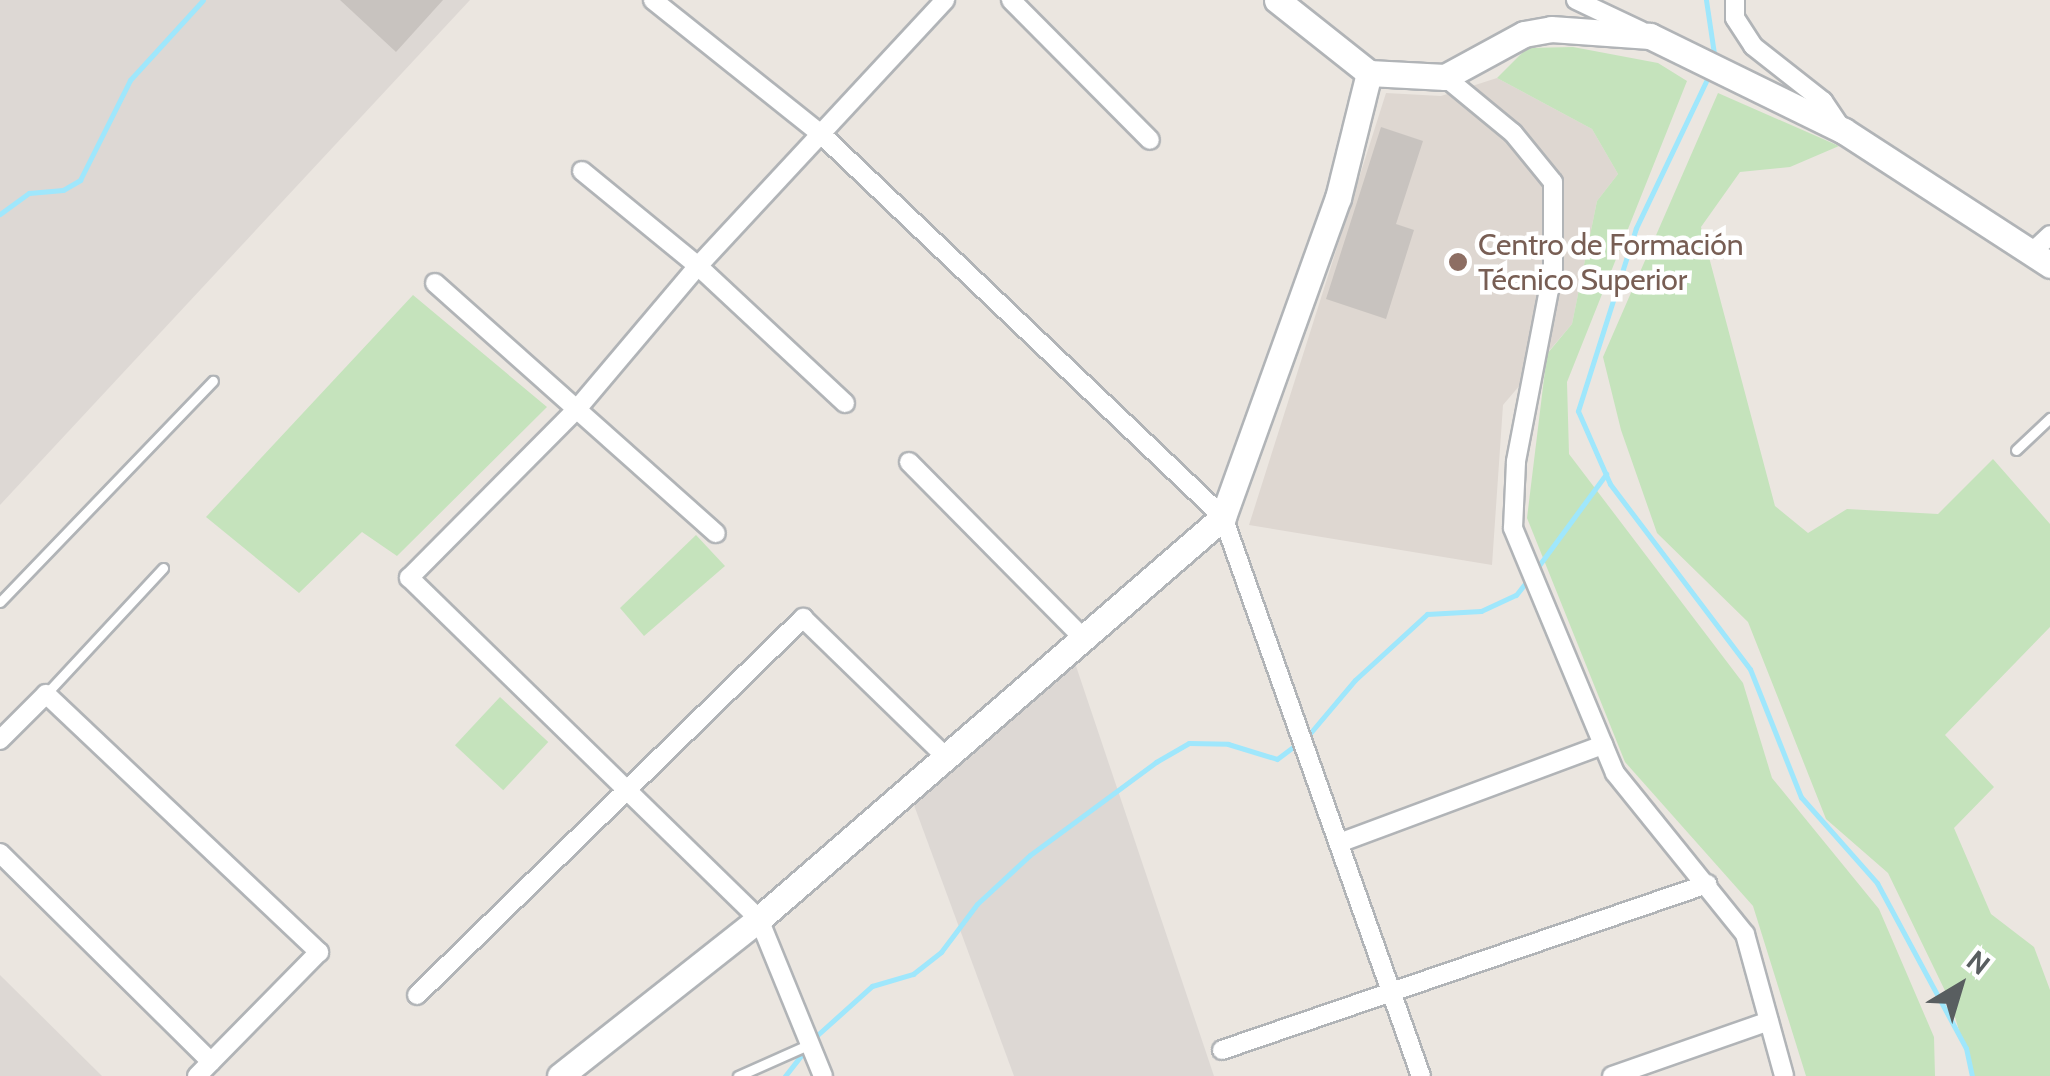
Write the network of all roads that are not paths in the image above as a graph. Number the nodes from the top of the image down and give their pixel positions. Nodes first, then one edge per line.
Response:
1 (652, 0) edge
2 (945, 0) edge
3 (1011, 0) edge
4 (1277, 0) edge
5 (1576, 0) edge
6 (1736, 0) edge
7 (1650, 36) junction
8 (1369, 73) junction
9 (1446, 77) junction
10 (1844, 131) junction
11 (822, 135) junction
12 (1150, 140) dead end
13 (582, 171) dead end
14 (2044, 251) edge
15 (698, 266) junction
16 (435, 282) dead end
17 (213, 381) dead end
18 (845, 403) dead end
19 (576, 409) junction
20 (2050, 418) edge
21 (2016, 450) dead end
22 (909, 462) dead end
23 (1223, 517) junction
24 (716, 533) dead end
25 (162, 568) dead end
26 (0, 602) edge
27 (1084, 638) junction
28 (46, 694) junction
29 (0, 740) edge
30 (1603, 745) junction
31 (944, 755) junction
32 (626, 796) junction
33 (1339, 843) junction
34 (0, 853) edge
35 (1707, 884) junction
36 (759, 919) junction
37 (1392, 992) junction
38 (417, 995) dead end
39 (1768, 1021) junction
40 (810, 1044) junction
41 (1222, 1050) dead end
42 (211, 1062) junction
43 (197, 1076) edge
44 (560, 1076) edge
45 (738, 1076) edge
46 (823, 1076) edge
47 (1421, 1076) edge
48 (1612, 1076) edge
49 (1784, 1076) edge

1 - 11 street
2 - 11 street
3 - 12 street
4 - 8 street
5 - 7 street
6 - 10 street
7 - 9 street
7 - 10 street
8 - 9 street
8 - 23 street
9 - 30 street
10 - 14 street
11 - 15 street
11 - 23 street
13 - 15 street
15 - 18 street
15 - 19 street
16 - 19 street
17 - 26 lane
19 - 24 street
19 - 32 street
20 - 21 lane
22 - 27 street
23 - 27 street
23 - 33 street
25 - 28 lane
27 - 31 street
28 - 29 street
28 - 42 street
30 - 33 street
30 - 35 street
31 - 32 street
31 - 36 street
32 - 36 street
32 - 38 street
33 - 37 street
34 - 42 street
35 - 37 street
35 - 39 street
36 - 40 street
36 - 44 street
37 - 41 street
37 - 47 street
39 - 48 street
39 - 49 street
40 - 45 lane
40 - 46 street
42 - 43 street

